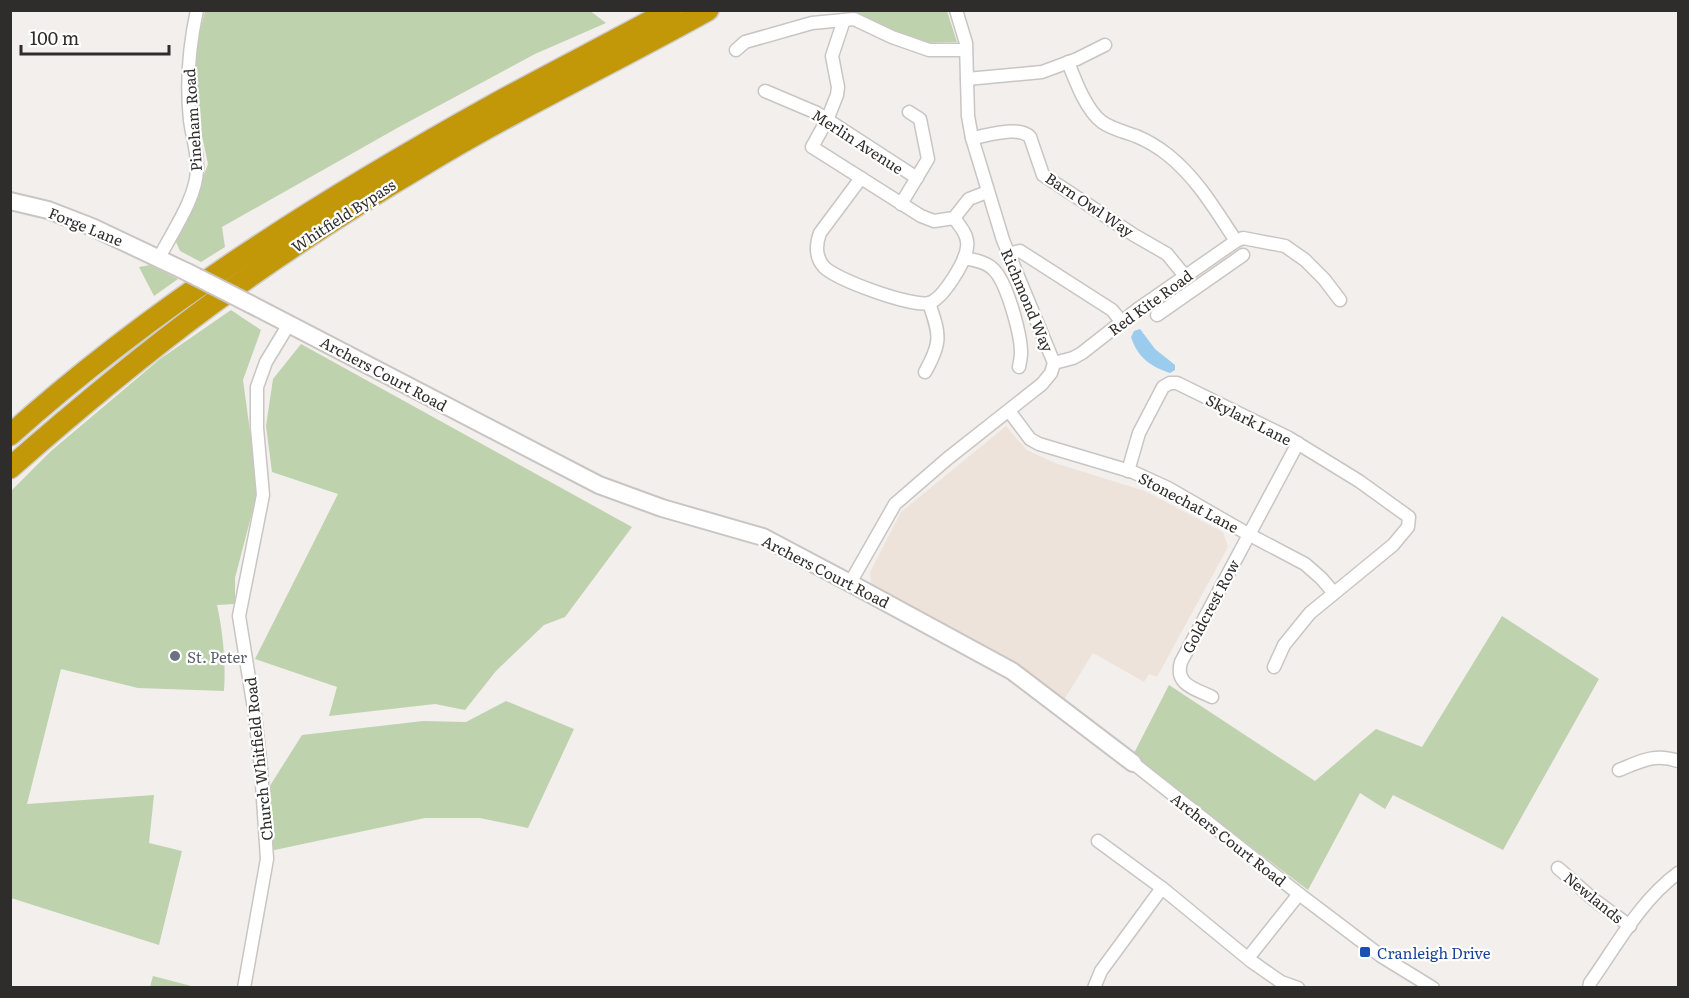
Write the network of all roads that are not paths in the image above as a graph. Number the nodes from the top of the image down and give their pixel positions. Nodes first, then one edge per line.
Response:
1 (197, 10) edge
2 (671, 10) edge
3 (708, 10) edge
4 (956, 10) edge
5 (844, 20) junction
6 (1105, 45) dead end
7 (736, 50) dead end
8 (966, 50) junction
9 (1068, 62) junction
10 (967, 80) junction
11 (765, 92) dead end
12 (909, 112) dead end
13 (827, 120) junction
14 (972, 138) junction
15 (861, 178) junction
16 (917, 178) junction
17 (987, 192) junction
18 (10, 201) edge
19 (901, 204) junction
20 (954, 218) junction
21 (1240, 240) junction
22 (1008, 254) junction
23 (1243, 255) dead end
24 (1214, 257) junction
25 (159, 258) junction
26 (964, 258) junction
27 (1223, 269) junction
28 (1185, 276) junction
29 (1161, 293) junction
30 (1340, 300) dead end
31 (929, 303) junction
32 (1171, 306) junction
33 (1156, 315) dead end
34 (1121, 321) junction
35 (290, 324) junction
36 (1054, 363) junction
37 (1019, 367) dead end
38 (925, 372) dead end
39 (1009, 411) junction
40 (10, 435) edge
41 (1298, 443) junction
42 (10, 468) edge
43 (1128, 471) junction
44 (1248, 534) junction
45 (850, 583) junction
46 (1334, 592) junction
47 (1274, 666) dead end
48 (1212, 697) dead end
49 (1678, 761) edge
50 (1133, 763) joint
51 (1620, 770) dead end
52 (1098, 841) dead end
53 (1558, 868) dead end
54 (1678, 873) edge
55 (1162, 888) junction
56 (1299, 894) junction
57 (1630, 926) junction
58 (1248, 958) junction
59 (244, 987) edge
60 (1094, 987) edge
61 (1298, 987) edge
62 (1433, 987) edge
63 (1589, 987) edge

1 - 25 street, Pineham Road
2 - 40 highway, Whitfield Bypass
3 - 42 highway, Whitfield Bypass
4 - 8 street, Richmond Way
5 - 7 street
5 - 8 street
5 - 13 street
6 - 9 street
8 - 10 street, Richmond Way
9 - 10 street
9 - 21 street
10 - 14 street, Richmond Way
11 - 13 street, Merlin Avenue
12 - 16 street, Merlin Avenue
13 - 15 street, Merlin Avenue
13 - 16 street, Merlin Avenue
14 - 17 street, Richmond Way
14 - 28 street, Barn Owl Way
15 - 19 street, Merlin Avenue
15 - 31 street
16 - 19 street, Merlin Avenue
17 - 20 street
17 - 22 street, Richmond Way
18 - 25 street, Forge Lane
19 - 20 street, Merlin Avenue
20 - 26 street
21 - 24 street, Red Kite Road
21 - 30 street
22 - 34 street
22 - 36 street, Richmond Way
23 - 27 street
24 - 27 street
24 - 28 street, Red Kite Road
25 - 35 street, Archers Court Road, bridge
26 - 31 street
26 - 37 street
27 - 32 street
28 - 29 street, Red Kite Road
29 - 32 street
29 - 34 street, Red Kite Road
31 - 38 street
32 - 33 street
34 - 36 street, Red Kite Road
35 - 45 street, Archers Court Road
35 - 59 street, Church Whitfield Road
36 - 39 street, Richmond Way
39 - 43 street, Stonechat Lane
39 - 45 street, Richmond Way
41 - 43 street, Skylark Lane
41 - 44 street
41 - 46 street, Skylark Lane
43 - 44 street, Stonechat Lane
44 - 46 street, Stonechat Lane
44 - 48 street, Goldcrest Row
45 - 50 street, Archers Court Road
46 - 47 street
49 - 51 street
50 - 56 street, Archers Court Road
52 - 55 street
53 - 57 street, Newlands
54 - 57 street, Newlands
55 - 58 street
55 - 60 street
56 - 58 street
56 - 62 street, Archers Court Road
57 - 63 street, Newlands
58 - 61 street

